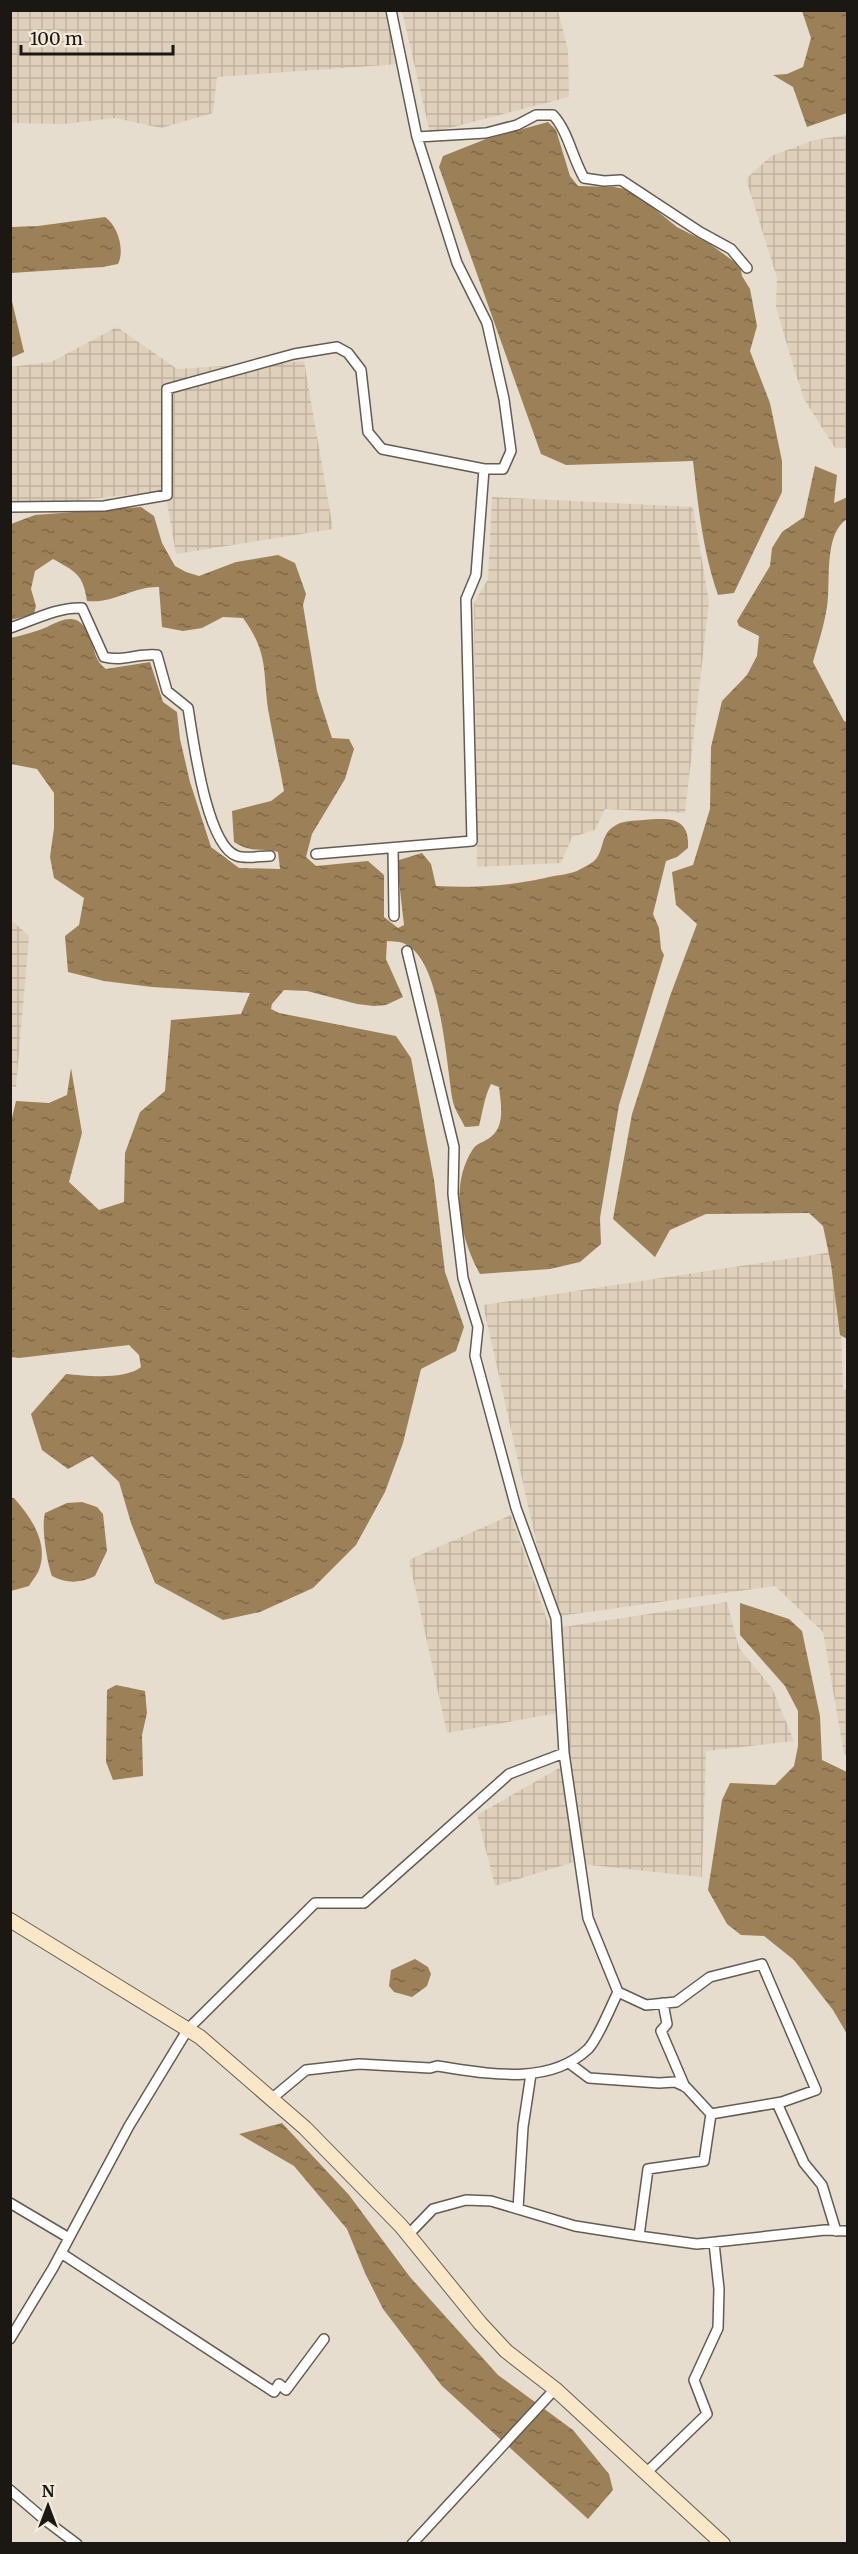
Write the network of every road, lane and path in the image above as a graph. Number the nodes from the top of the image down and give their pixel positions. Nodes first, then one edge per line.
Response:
1 (391, 10) edge
2 (417, 137) junction
3 (747, 268) dead end
4 (484, 469) junction
5 (10, 507) edge
6 (10, 628) edge
7 (393, 848) junction
8 (316, 854) dead end
9 (270, 856) dead end
10 (394, 916) dead end
11 (407, 951) dead end
12 (564, 1753) junction
13 (10, 1920) edge
14 (618, 1992) junction
15 (663, 2003) junction
16 (188, 2029) junction
17 (569, 2063) junction
18 (531, 2074) junction
19 (685, 2086) junction
20 (270, 2100) junction
21 (777, 2103) junction
22 (711, 2114) junction
23 (10, 2203) edge
24 (518, 2209) junction
25 (836, 2231) junction
26 (848, 2231) edge
27 (408, 2235) junction
28 (639, 2236) junction
29 (69, 2238) junction
30 (714, 2243) junction
31 (61, 2253) junction
32 (324, 2338) dead end
33 (10, 2339) edge
34 (555, 2389) junction
35 (646, 2473) junction
36 (10, 2490) edge
37 (77, 2544) edge
38 (412, 2544) edge
39 (723, 2544) edge

1 - 2 street
2 - 3 street
2 - 4 street
4 - 5 street
4 - 7 street
6 - 9 street
7 - 8 street
7 - 10 street
11 - 12 street
12 - 14 street
12 - 16 street
13 - 16 street
14 - 15 street
14 - 17 street
15 - 19 street
15 - 21 street
16 - 20 street
16 - 29 street
17 - 18 street
17 - 19 street
18 - 20 street
18 - 24 street
19 - 22 street
20 - 27 street
21 - 22 street
21 - 25 street
22 - 28 street
23 - 29 street
24 - 27 street
24 - 28 street
25 - 26 street
25 - 30 street
27 - 34 street
28 - 30 street
29 - 31 street
30 - 35 street
31 - 32 street
31 - 33 street
34 - 35 street
34 - 38 street
35 - 39 street
36 - 37 street

